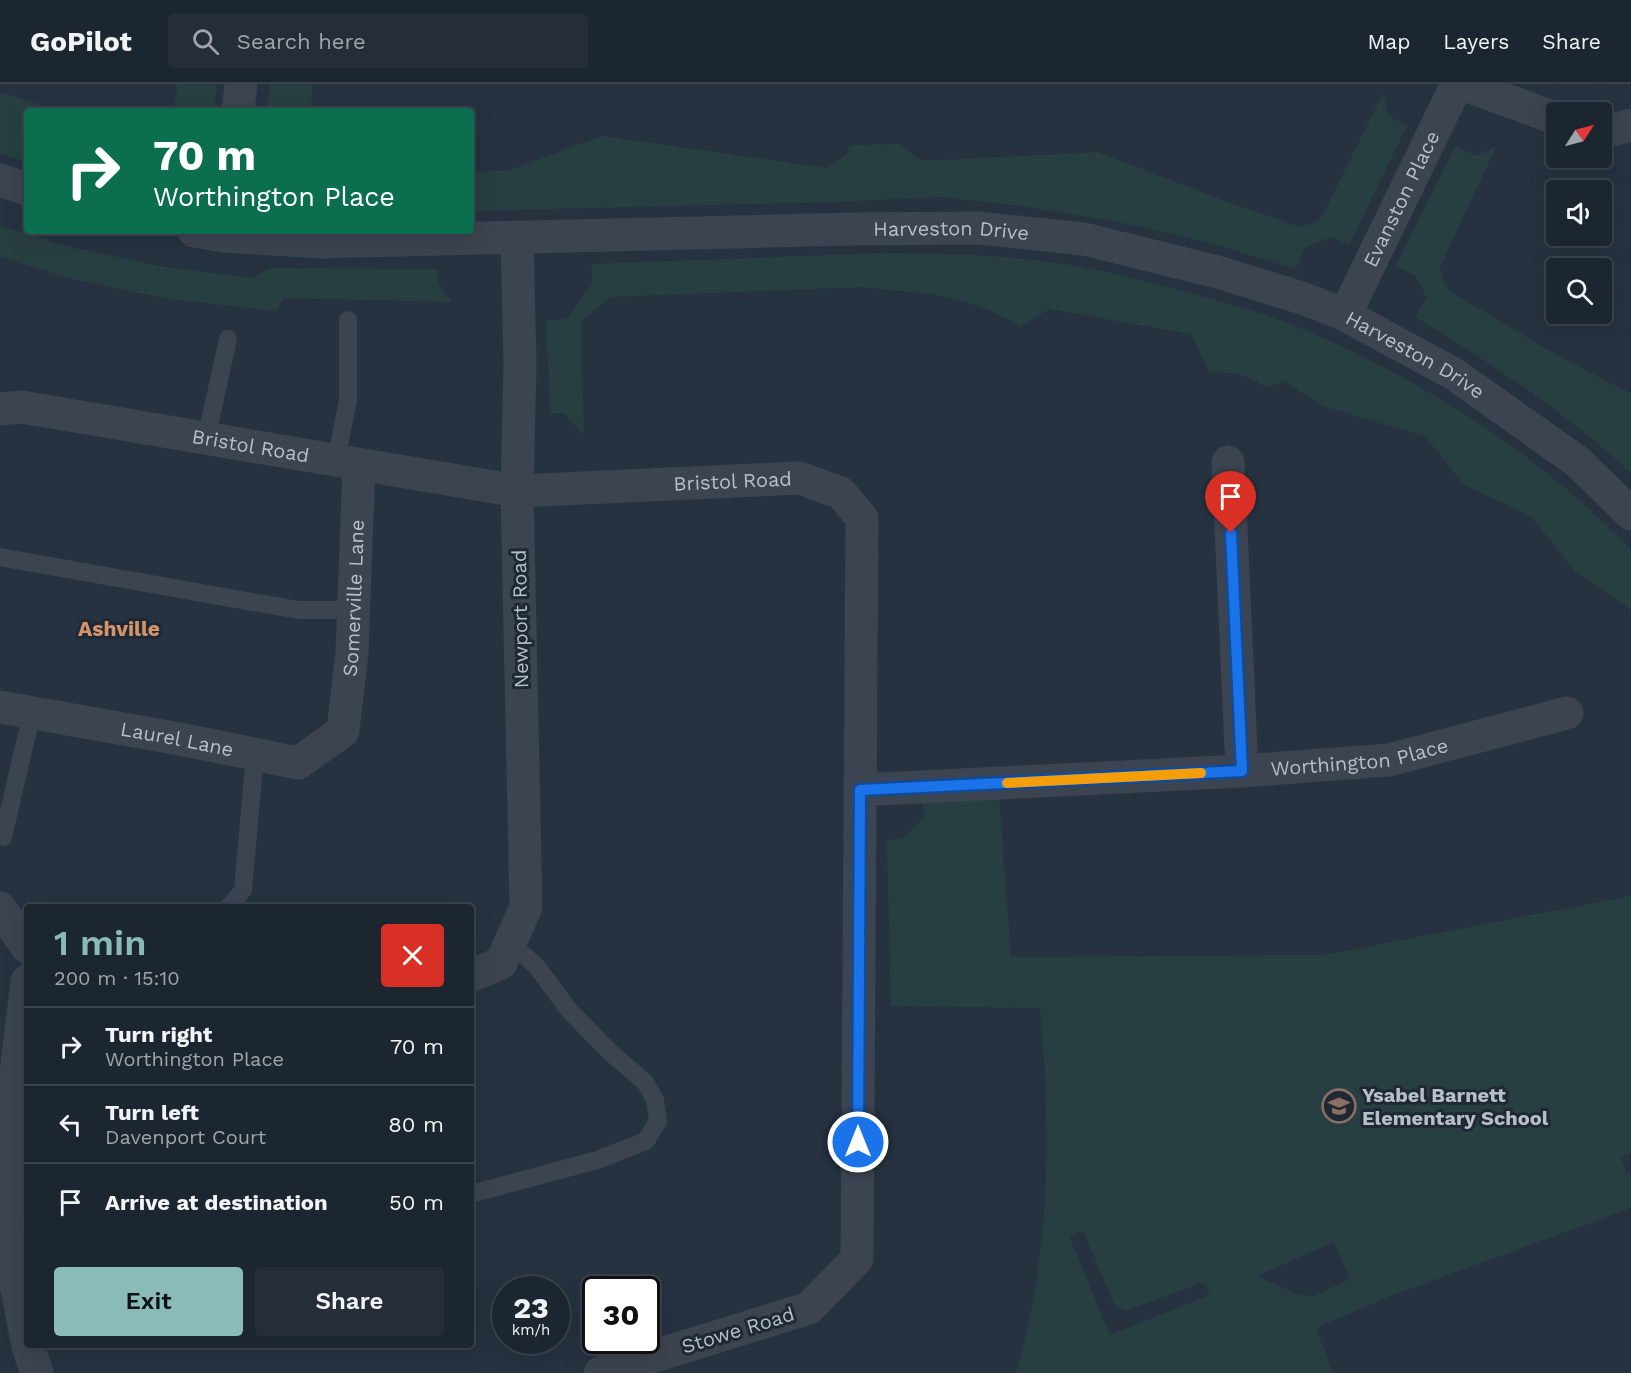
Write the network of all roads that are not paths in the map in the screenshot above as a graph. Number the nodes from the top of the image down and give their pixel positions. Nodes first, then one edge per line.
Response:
1 (241, 84) edge
2 (1458, 84) edge
3 (1463, 84) edge
4 (238, 108) edge
5 (1546, 115) edge
6 (1631, 125) edge
7 (1612, 130) edge
8 (0, 180) edge
9 (24, 188) edge
10 (226, 234) edge
11 (517, 238) junction
12 (1345, 315) junction
13 (348, 321) dead end
14 (228, 339) dead end
15 (0, 409) edge
16 (206, 439) junction
17 (1228, 462) dead end
18 (348, 463) junction
19 (517, 491) junction
20 (1631, 514) edge
21 (0, 557) edge
22 (354, 610) junction
23 (0, 707) edge
24 (32, 713) junction
25 (1567, 713) dead end
26 (344, 731) joint
27 (255, 754) junction
28 (1242, 771) junction
29 (860, 790) junction
30 (3, 837) dead end
31 (231, 904) edge
32 (0, 908) edge
33 (510, 942) junction
34 (24, 943) edge
35 (474, 975) edge
36 (24, 1035) edge
37 (21, 1089) edge
38 (474, 1193) edge
39 (857, 1259) joint
40 (24, 1325) edge
41 (29, 1348) edge
42 (37, 1373) edge
43 (600, 1373) edge

1 - 4 street
2 - 12 street, Evanston Place
3 - 5 street
6 - 7 street
8 - 9 street
10 - 11 street, Harveston Drive
11 - 12 street, Harveston Drive
11 - 19 street, Newport Road
12 - 20 street, Harveston Drive
13 - 18 lane
14 - 16 lane
15 - 16 street, Bristol Road
16 - 18 street, Bristol Road
17 - 28 street
18 - 19 street, Bristol Road
18 - 22 street, Somerville Lane
19 - 29 street, Bristol Road
19 - 33 street, Newport Road
21 - 22 lane
22 - 26 street, Somerville Lane
23 - 24 street, Laurel Lane
24 - 27 street, Laurel Lane
24 - 30 lane
25 - 28 street, Worthington Place
26 - 27 street, Laurel Lane
27 - 31 lane
28 - 29 street, Worthington Place
29 - 39 street, Bristol Road
32 - 34 street
33 - 35 street, Newport Road
33 - 38 lane
36 - 37 street
37 - 40 street
39 - 43 street, Stowe Road
41 - 42 street

